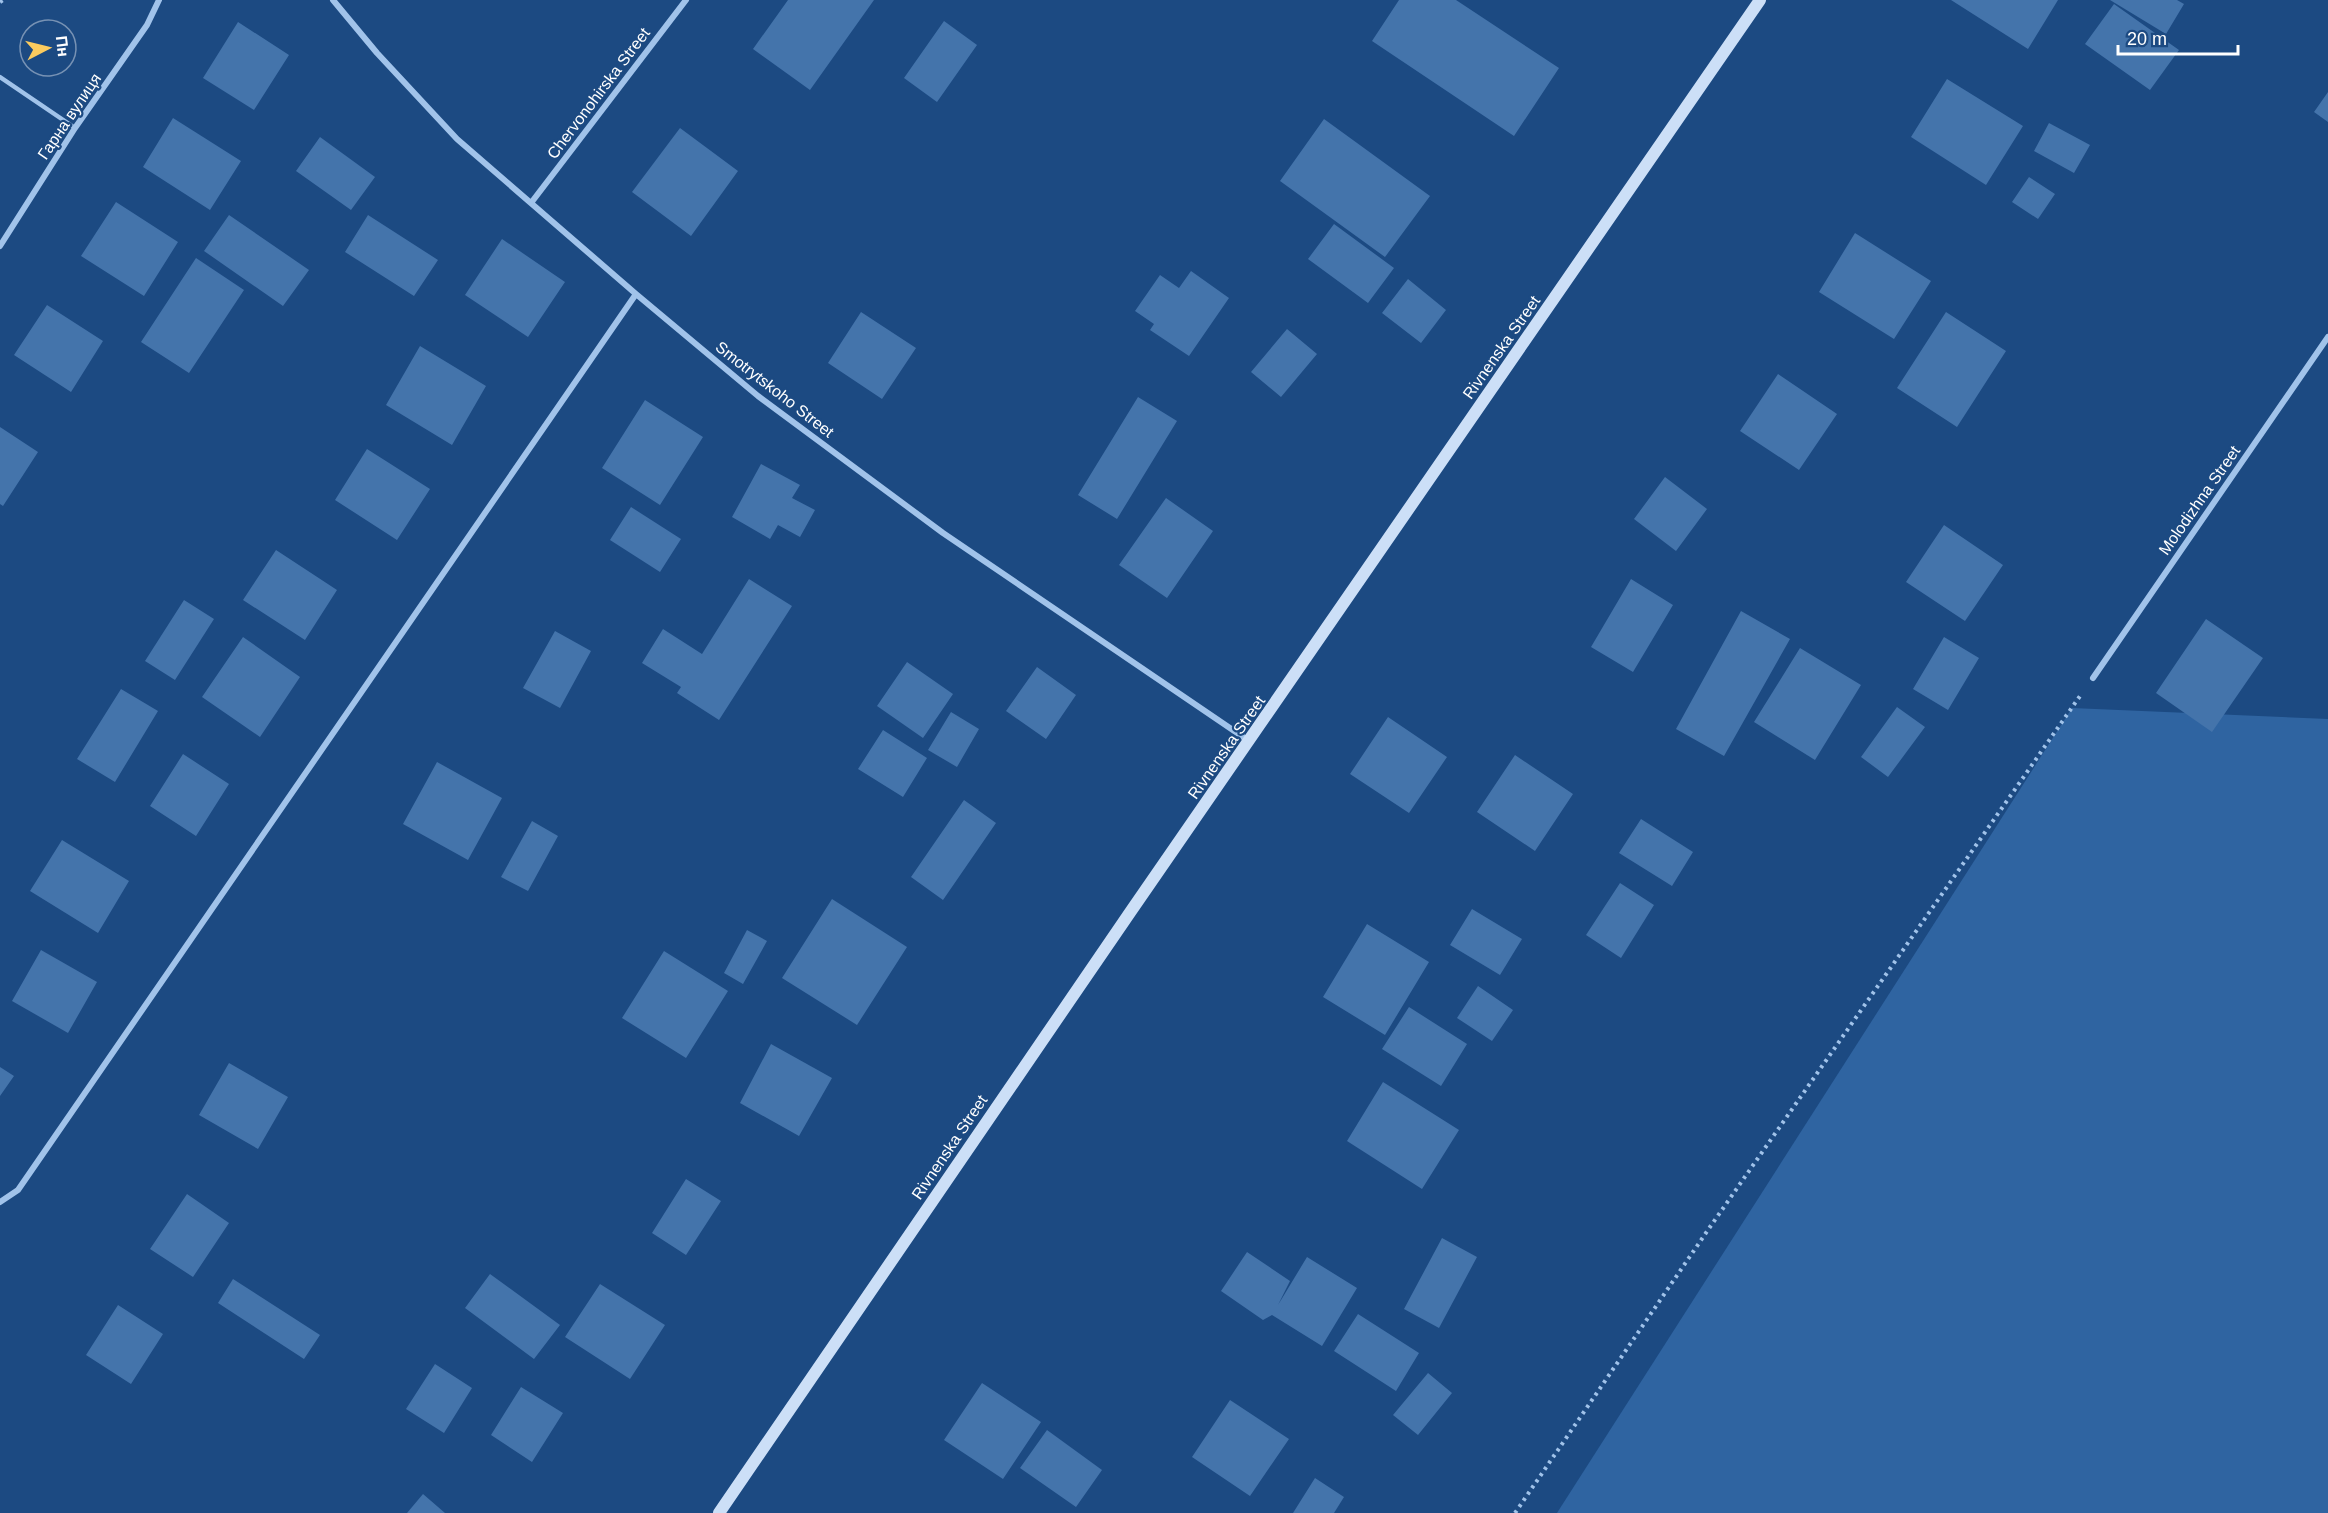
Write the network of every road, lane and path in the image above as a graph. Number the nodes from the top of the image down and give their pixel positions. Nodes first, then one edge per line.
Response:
1 (159, 0) edge
2 (333, 0) edge
3 (686, 0) edge
4 (1760, 0) edge
5 (0, 77) edge
6 (75, 128) junction
7 (531, 203) junction
8 (0, 246) edge
9 (636, 294) junction
10 (2328, 337) edge
11 (2093, 678) joint
12 (1250, 741) junction
13 (0, 1202) edge
14 (719, 1513) edge
15 (1515, 1513) edge

1 - 6 street, Гарна вулиця
2 - 7 street, Smotrytskoho Street
3 - 7 street, Chervonohirska Street
4 - 12 main road, Rivnenska Street
5 - 6 lane
6 - 8 street, Гарна вулиця
7 - 9 street, Smotrytskoho Street
9 - 12 street, Smotrytskoho Street
9 - 13 street
10 - 11 street, Molodizhna Street
11 - 15 path
12 - 14 main road, Rivnenska Street

